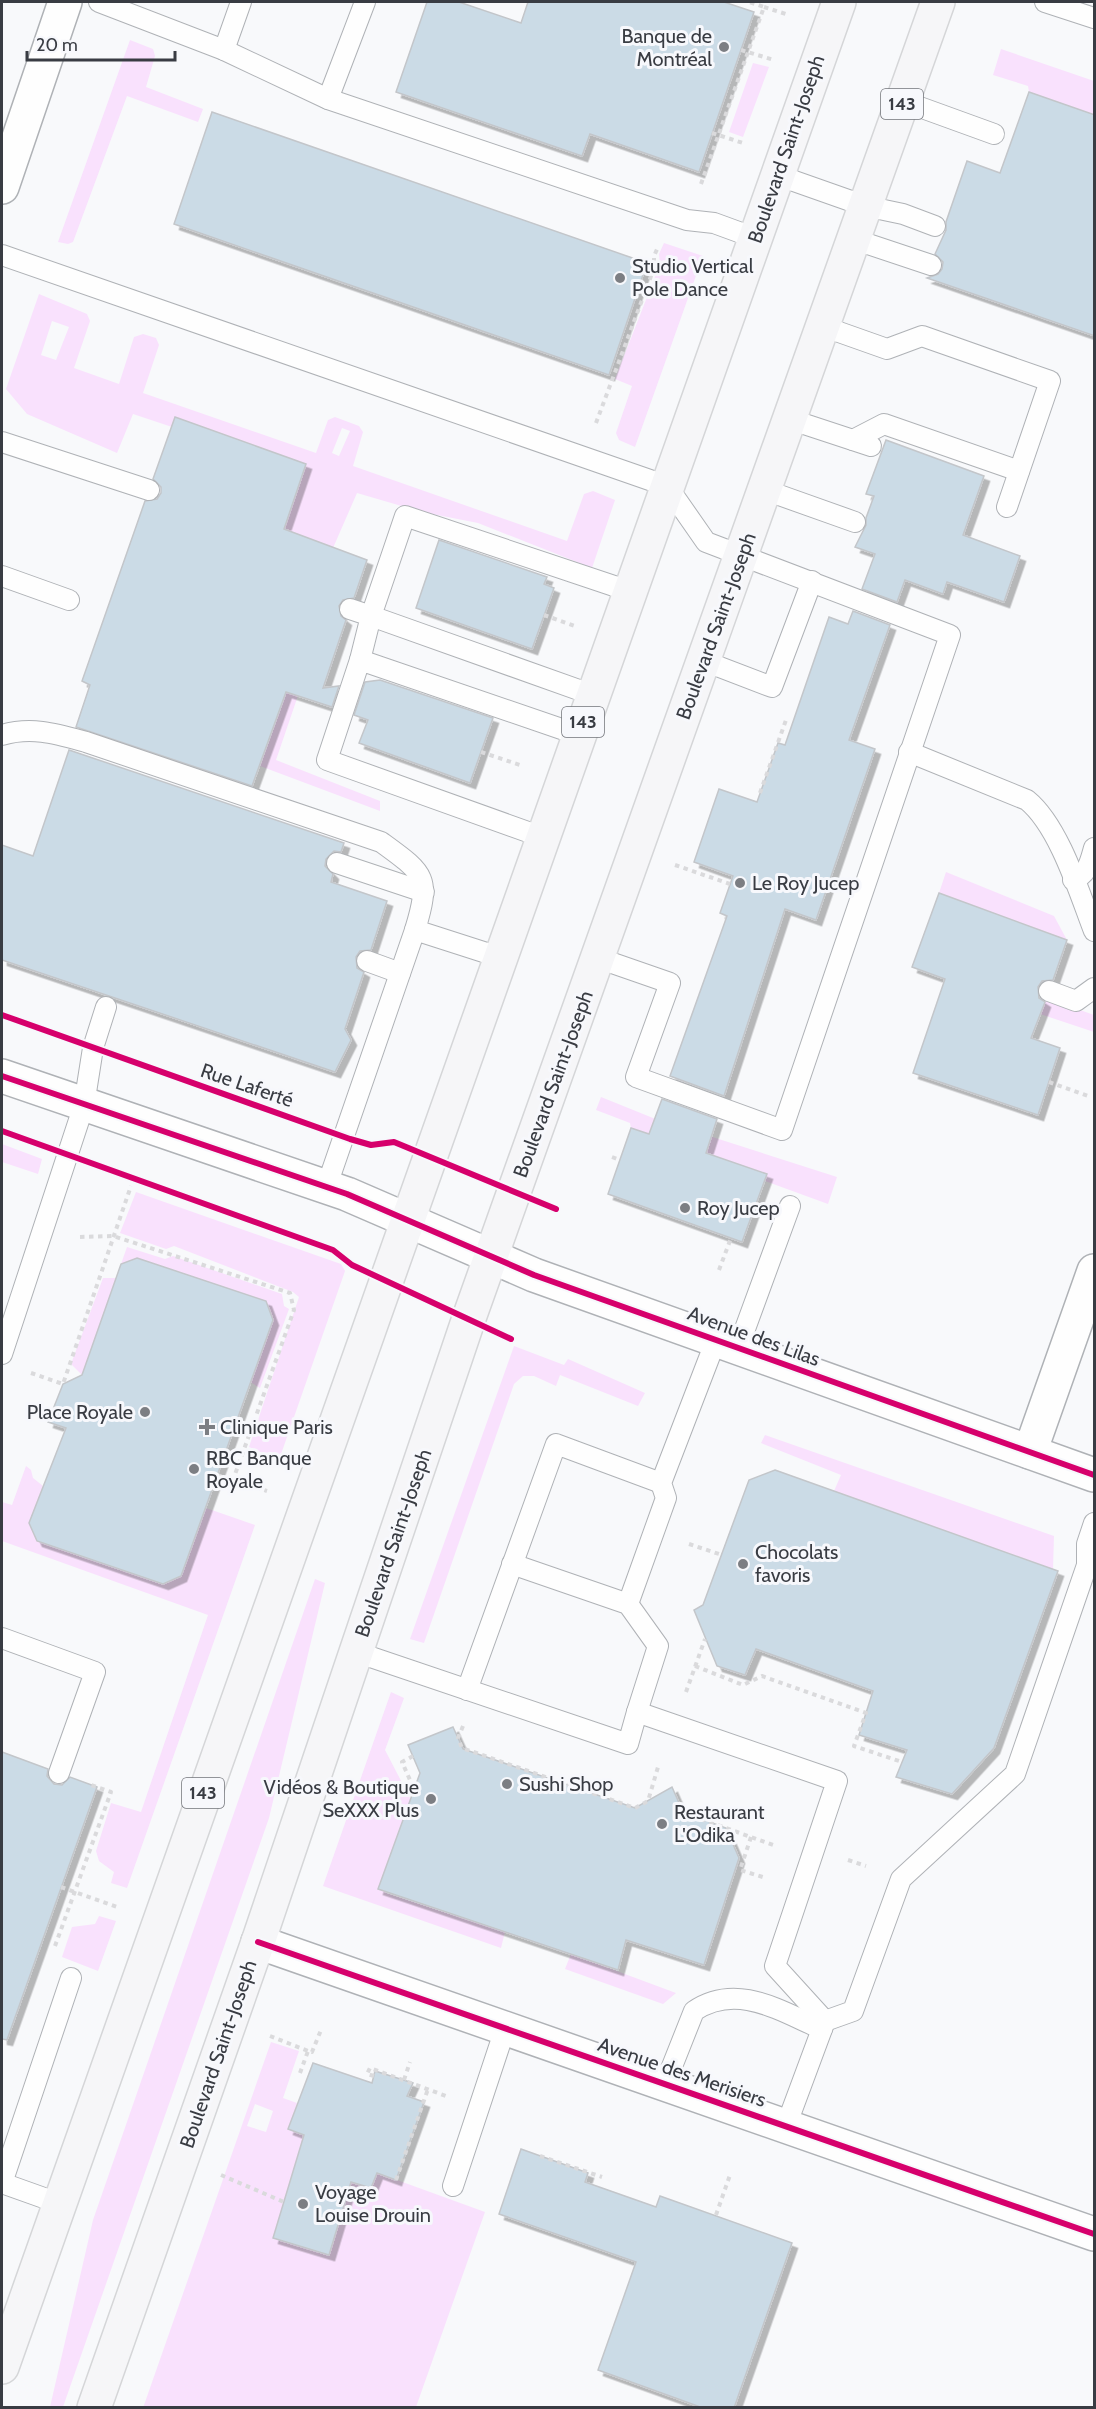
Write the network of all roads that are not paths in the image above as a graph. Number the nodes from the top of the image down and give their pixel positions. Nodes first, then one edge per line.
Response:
1 (65, 2) edge
2 (99, 2) edge
3 (241, 2) edge
4 (365, 2) edge
5 (839, 2) edge
6 (938, 2) edge
7 (1045, 2) edge
8 (1095, 18) edge
9 (224, 50) junction
10 (328, 99) junction
11 (903, 101) junction
12 (994, 134) dead end
13 (777, 175) junction
14 (2, 187) edge
15 (865, 206) junction
16 (935, 226) dead end
17 (755, 238) junction
18 (853, 239) junction
19 (2, 255) edge
20 (932, 265) dead end
21 (822, 326) junction
22 (789, 418) junction
23 (2, 442) edge
24 (1019, 471) junction
25 (667, 486) junction
26 (765, 489) junction
27 (149, 490) dead end
28 (1007, 507) dead end
29 (855, 522) dead end
30 (741, 555) junction
31 (2, 576) edge
32 (812, 581) junction
33 (629, 591) junction
34 (69, 600) dead end
35 (350, 609) dead end
36 (371, 615) junction
37 (360, 660) junction
38 (704, 660) junction
39 (593, 695) junction
40 (2, 735) edge
41 (579, 735) junction
42 (909, 752) junction
43 (542, 837) junction
44 (1095, 848) edge
45 (337, 863) dead end
46 (1073, 880) junction
47 (424, 892) junction
48 (415, 930) junction
49 (1095, 931) edge
50 (499, 957) junction
51 (598, 958) junction
52 (368, 961) dead end
53 (400, 973) junction
54 (1095, 988) edge
55 (1049, 991) dead end
56 (106, 1007) dead end
57 (2, 1076) edge
58 (84, 1105) junction
59 (326, 1188) junction
60 (790, 1206) dead end
61 (406, 1220) junction
62 (492, 1258) junction
63 (1095, 1271) edge
64 (727, 1344) junction
65 (2, 1354) edge
66 (1030, 1452) junction
67 (1095, 1475) edge
68 (661, 1484) junction
69 (1095, 1523) edge
70 (512, 1564) junction
71 (628, 1604) junction
72 (2, 1638) edge
73 (356, 1652) junction
74 (467, 1690) junction
75 (637, 1712) junction
76 (59, 1773) dead end
77 (258, 1942) junction
78 (71, 1978) dead end
79 (823, 2025) junction
80 (505, 2029) junction
81 (664, 2084) junction
82 (786, 2126) junction
83 (2, 2183) edge
84 (453, 2186) dead end
85 (58, 2203) junction
86 (1095, 2234) edge
87 (2, 2367) edge
88 (94, 2408) edge

1 - 14 street
2 - 9 lane
3 - 9 lane
4 - 10 lane
5 - 13 main road, Boulevard Saint-Joseph / 143
6 - 11 main road, Boulevard Saint-Joseph / 143
7 - 8 lane
9 - 10 lane
10 - 17 lane
11 - 12 lane
11 - 15 main road, Boulevard Saint-Joseph / 143
13 - 15 lane
13 - 17 main road, Boulevard Saint-Joseph / 143
15 - 16 lane
15 - 18 main road, Boulevard Saint-Joseph / 143
17 - 25 main road, Boulevard Saint-Joseph / 143
18 - 20 lane
18 - 21 main road, Boulevard Saint-Joseph / 143
19 - 25 lane
21 - 22 main road, Boulevard Saint-Joseph / 143
21 - 24 lane
22 - 24 lane
22 - 26 main road, Boulevard Saint-Joseph / 143
23 - 27 lane
24 - 28 lane
25 - 30 lane
25 - 33 main road, Boulevard Saint-Joseph / 143
26 - 29 lane
26 - 30 main road, Boulevard Saint-Joseph / 143
30 - 32 lane
30 - 38 main road, Boulevard Saint-Joseph / 143
31 - 34 lane
32 - 38 lane
32 - 42 lane
33 - 36 lane
33 - 39 main road, Boulevard Saint-Joseph / 143
35 - 36 lane
36 - 37 lane
36 - 39 lane
37 - 41 lane
37 - 43 lane
38 - 51 main road, Boulevard Saint-Joseph / 143
39 - 41 main road, Boulevard Saint-Joseph / 143
40 - 47 lane
41 - 43 main road, Boulevard Saint-Joseph / 143
42 - 46 lane
42 - 51 lane
43 - 50 main road, Boulevard Saint-Joseph / 143
44 - 46 lane
45 - 47 lane
46 - 49 lane
47 - 48 lane
48 - 50 lane
48 - 53 lane
50 - 61 main road, Boulevard Saint-Joseph / 143
51 - 62 main road, Boulevard Saint-Joseph / 143
52 - 53 lane
53 - 59 lane
54 - 55 lane
56 - 58 lane
57 - 58 street
58 - 59 street
58 - 65 lane
59 - 61 street
60 - 64 lane
61 - 62 street, Avenue des Lilas
61 - 85 main road, Boulevard Saint-Joseph / 143
62 - 64 street, Avenue des Lilas
62 - 73 main road, Boulevard Saint-Joseph / 143
63 - 66 street
64 - 66 street, Avenue des Lilas
64 - 68 lane
66 - 67 street, Avenue des Lilas
68 - 70 lane
68 - 71 lane
69 - 79 lane
70 - 71 lane
70 - 74 lane
71 - 75 lane
72 - 76 lane
73 - 74 lane
73 - 77 main road, Boulevard Saint-Joseph / 143
74 - 75 lane
75 - 79 lane
77 - 80 street, Avenue des Merisiers
77 - 88 main road, Boulevard Saint-Joseph / 143
78 - 83 lane
79 - 81 lane
79 - 82 lane
80 - 81 street, Avenue des Merisiers
80 - 84 lane
81 - 82 street, Avenue des Merisiers
82 - 86 street, Avenue des Merisiers
83 - 85 lane
85 - 87 main road, Boulevard Saint-Joseph / 143

